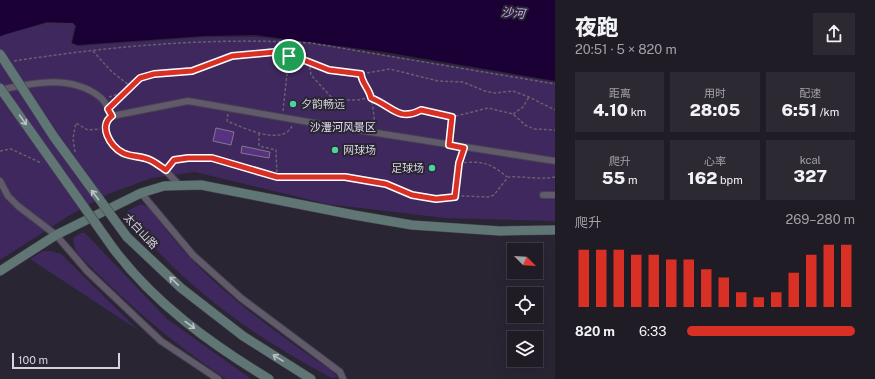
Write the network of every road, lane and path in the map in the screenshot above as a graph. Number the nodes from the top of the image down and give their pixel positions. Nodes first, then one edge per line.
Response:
1 (93, 51) junction
2 (0, 54) edge
3 (289, 56) junction
4 (14, 61) dead end
5 (309, 62) junction
6 (361, 74) junction
7 (555, 84) edge
8 (130, 86) junction
9 (0, 89) edge
10 (122, 93) junction
11 (529, 97) junction
12 (101, 98) junction
13 (371, 98) junction
14 (108, 109) junction
15 (230, 109) junction
16 (555, 110) edge
17 (513, 114) junction
18 (112, 116) junction
19 (452, 117) junction
20 (283, 118) junction
21 (294, 120) junction
22 (106, 128) junction
23 (555, 130) edge
24 (259, 133) junction
25 (373, 133) junction
26 (73, 138) dead end
27 (449, 145) junction
28 (464, 148) junction
29 (0, 150) edge
30 (49, 157) junction
31 (555, 161) edge
32 (459, 163) junction
33 (166, 170) junction
34 (277, 177) junction
35 (508, 177) junction
36 (555, 178) edge
37 (0, 181) edge
38 (179, 185) junction
39 (141, 193) junction
40 (543, 195) dead end
41 (555, 195) edge
42 (455, 197) junction
43 (555, 230) edge
44 (56, 235) junction
45 (0, 271) edge
46 (218, 379) edge
47 (269, 379) edge
48 (311, 379) edge
49 (343, 379) edge

1 - 4 path
1 - 7 path
1 - 8 path
48 -> 2 main road, 太白山路, bridge
3 - 5 path
3 - 8 path
3 - 20 path
5 - 6 path
5 - 13 path
6 - 11 path
6 - 13 path
8 - 10 path
9 - 12 street
9 -> 30 main road, bridge
10 - 12 path
10 - 14 path
11 - 16 path
11 - 17 path
12 - 14 street
13 - 19 path
13 - 25 path
14 - 18 street
15 - 18 street
15 - 20 street
15 - 24 path
17 - 19 path
17 - 23 path
18 - 22 street
19 - 27 path
20 - 21 street
21 - 24 path
21 - 25 street
22 - 26 path
22 - 33 street
24 - 34 path
25 - 27 street
27 - 28 street
28 - 31 street
28 - 32 path
29 - 30 path
30 -> 47 main road, bridge
32 - 35 path
32 - 42 path
33 - 34 path
33 - 38 street
34 - 42 path
35 - 36 path
35 - 42 path
37 - 44 street
38 - 39 main road
38 - 43 main road
39 - 44 main road
39 - 49 street
40 - 41 street
44 - 45 main road
44 - 46 street

